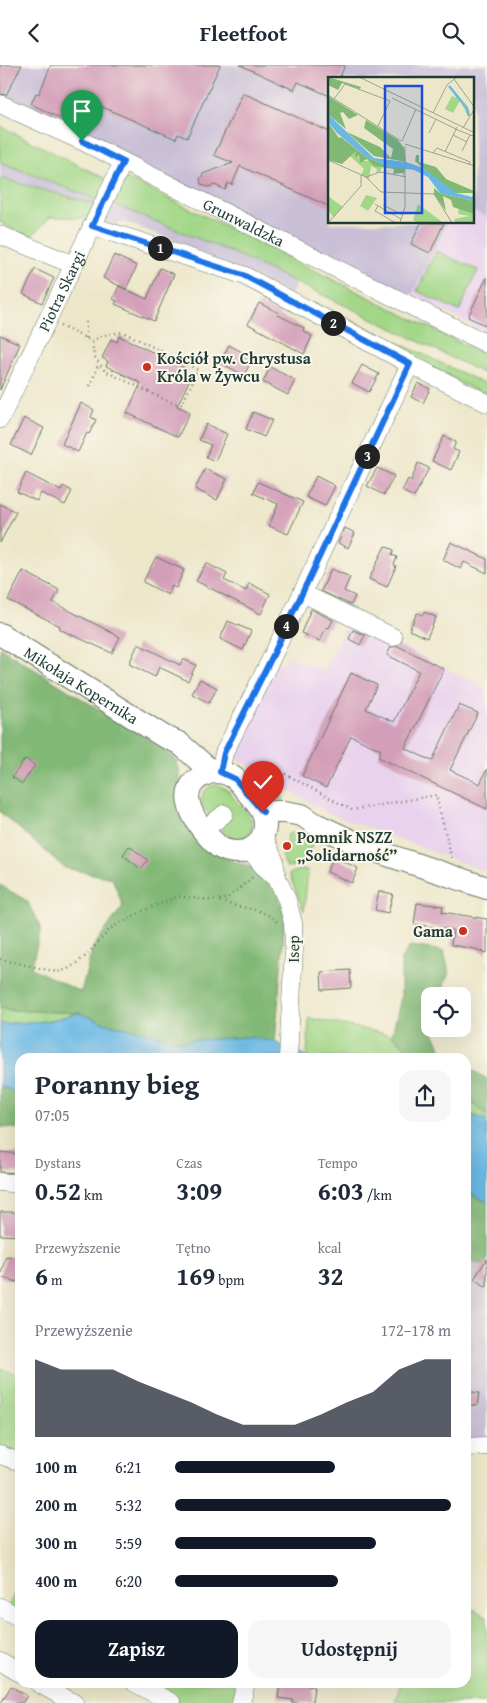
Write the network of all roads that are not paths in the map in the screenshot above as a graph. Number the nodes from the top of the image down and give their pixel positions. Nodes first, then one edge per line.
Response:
1 (0, 104) edge
2 (123, 162) junction
3 (92, 226) junction
4 (0, 235) edge
5 (74, 265) junction
6 (487, 344) edge
7 (410, 364) junction
8 (487, 403) edge
9 (0, 419) edge
10 (302, 593) junction
11 (0, 634) edge
12 (393, 637) dead end
13 (209, 775) junction
14 (224, 815) dead end
15 (204, 830) junction
16 (260, 832) junction
17 (487, 888) edge
18 (288, 1053) edge
19 (0, 1182) edge
20 (15, 1184) edge
21 (487, 1446) edge
22 (471, 1447) edge
23 (0, 1455) edge
24 (15, 1460) edge
25 (0, 1607) edge
26 (15, 1615) edge
27 (0, 1661) edge
28 (15, 1670) edge
29 (47, 1688) edge
30 (144, 1688) edge
31 (245, 1688) edge
32 (74, 1703) edge
33 (172, 1703) edge
34 (241, 1703) edge

1 - 2 street, Grunwaldzka
2 - 3 street, Piotra Skargi
2 - 6 street, Grunwaldzka
3 - 5 street, Piotra Skargi
3 - 7 street
4 - 5 street
5 - 9 street, Piotra Skargi
7 - 8 street
7 - 10 street
10 - 12 street
10 - 13 street
11 - 13 main road, Mikołaja Kopernika
13 - 15 main road
13 - 16 main road
14 - 15 street
15 - 16 main road
16 - 17 main road
16 - 18 street, Isep
19 - 20 street
21 - 22 street
23 - 24 street
25 - 26 street
27 - 28 street
29 - 32 street
30 - 33 street
31 - 34 street

